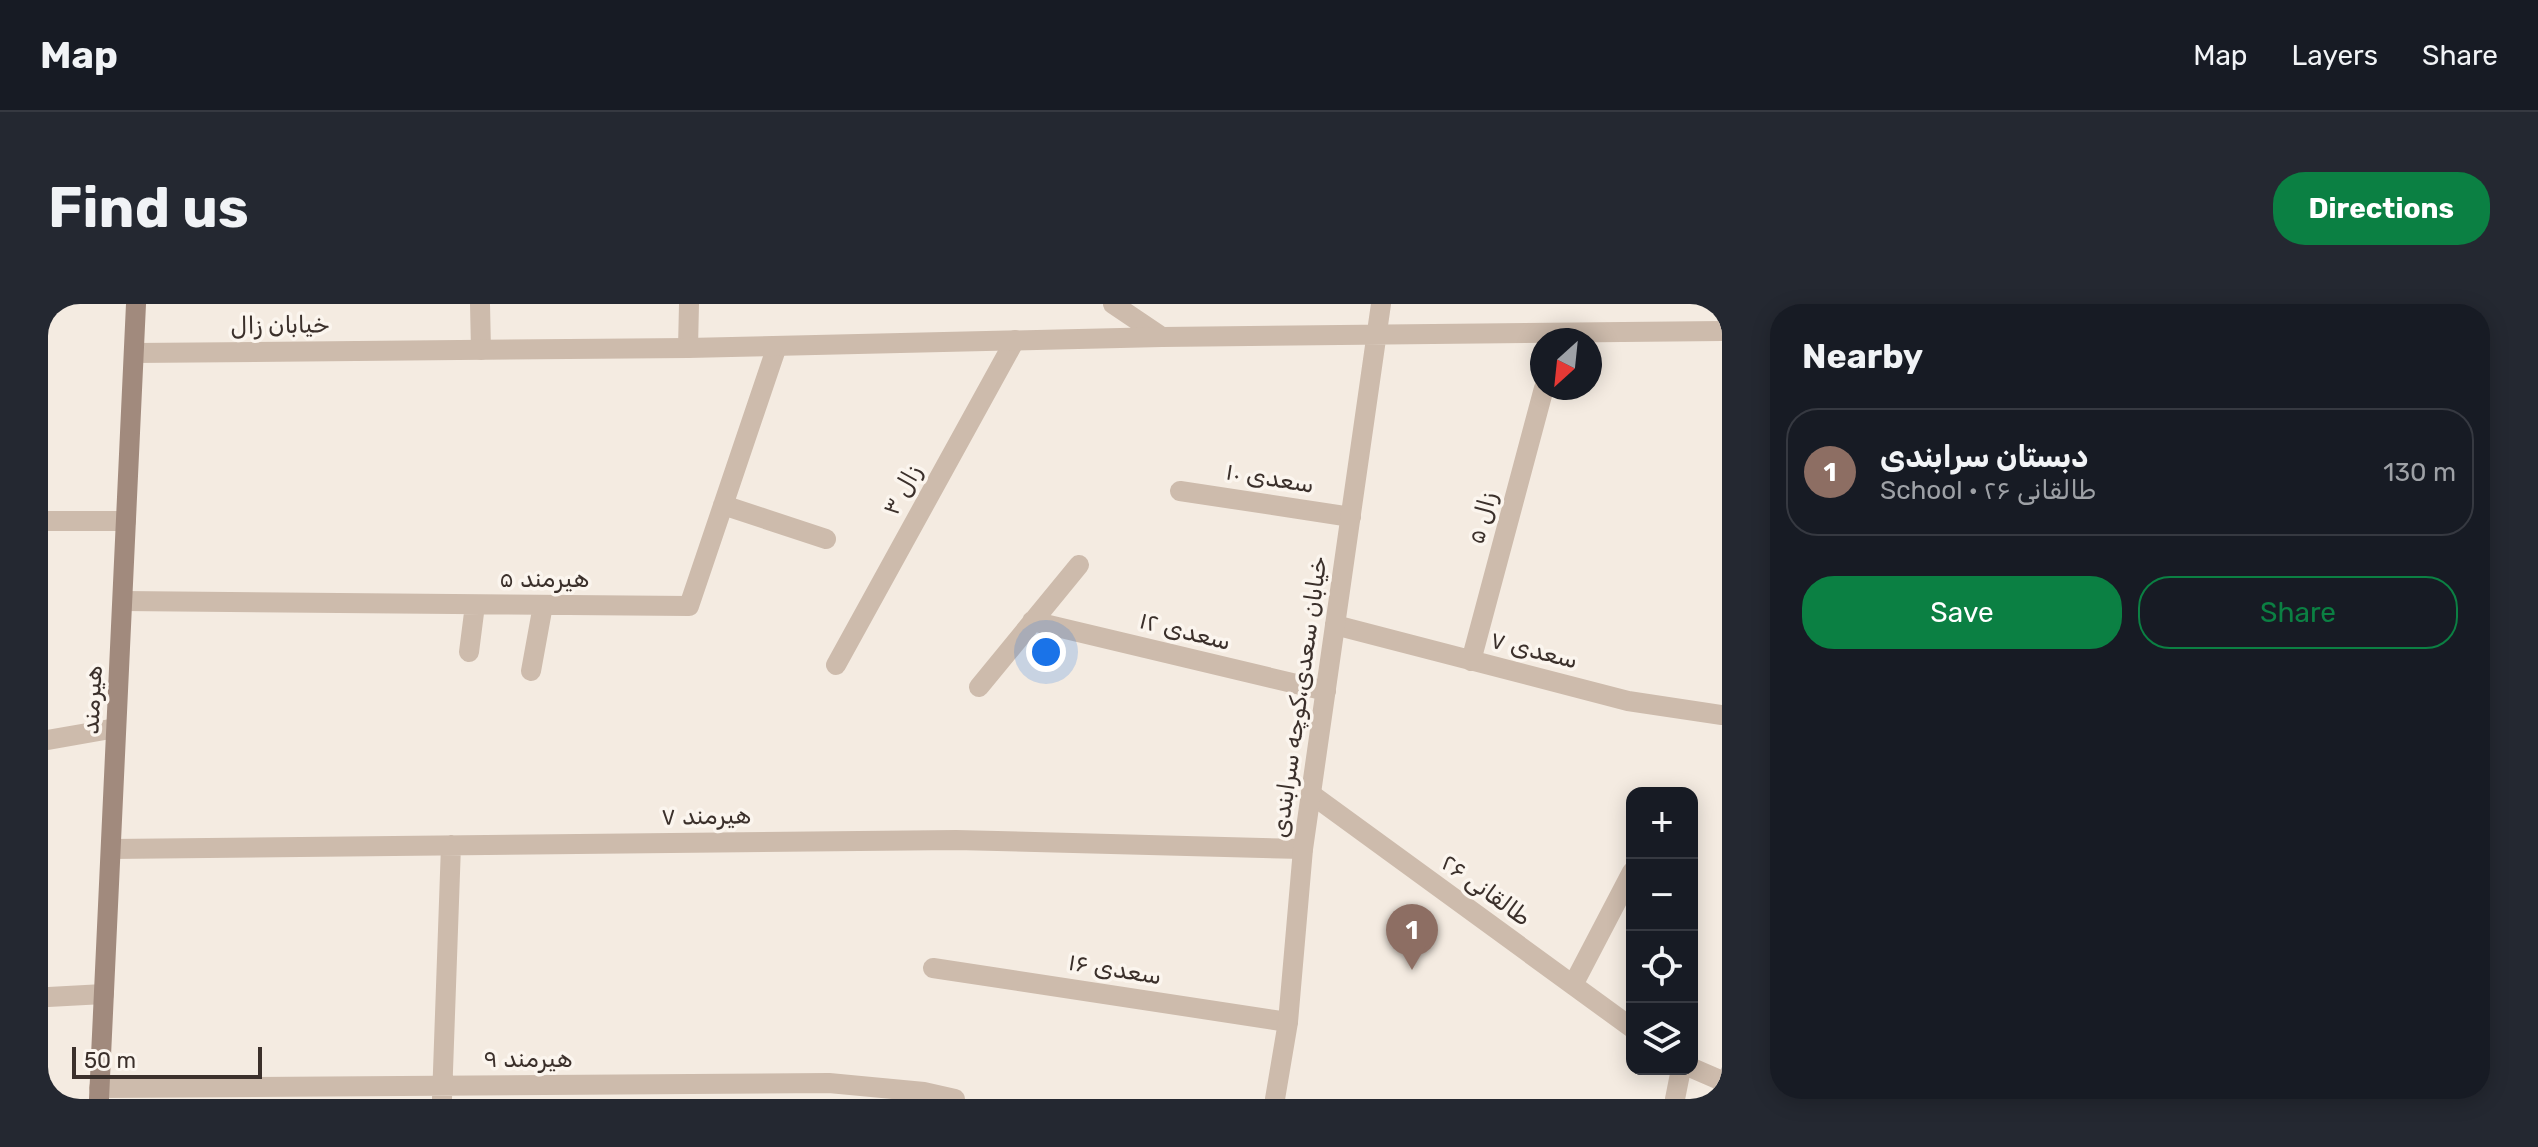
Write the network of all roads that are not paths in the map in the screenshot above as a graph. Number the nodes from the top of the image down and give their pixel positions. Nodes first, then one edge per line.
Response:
1 (136, 304) edge
2 (480, 304) edge
3 (689, 304) edge
4 (1113, 304) edge
5 (1381, 304) edge
6 (1722, 331) edge
7 (1378, 334) junction
8 (1602, 335) edge
9 (1530, 336) edge
10 (1162, 337) junction
11 (1015, 340) junction
12 (777, 346) junction
13 (688, 348) junction
14 (481, 350) junction
15 (134, 353) junction
16 (1541, 400) edge
17 (1180, 491) dead end
18 (723, 505) junction
19 (1351, 517) junction
20 (48, 521) edge
21 (126, 521) junction
22 (826, 539) dead end
23 (1079, 565) dead end
24 (123, 601) junction
25 (475, 605) junction
26 (543, 605) junction
27 (1032, 621) junction
28 (1335, 625) junction
29 (469, 652) dead end
30 (1471, 661) junction
31 (836, 665) dead end
32 (531, 671) dead end
33 (979, 687) dead end
34 (1326, 691) junction
35 (1722, 715) edge
36 (116, 728) junction
37 (48, 740) edge
38 (1311, 794) junction
39 (451, 845) junction
40 (111, 849) junction
41 (1303, 849) junction
42 (1626, 883) edge
43 (933, 968) dead end
44 (1573, 985) junction
45 (104, 994) junction
46 (48, 997) edge
47 (1288, 1022) junction
48 (1626, 1024) edge
49 (1698, 1071) edge
50 (1680, 1075) edge
51 (1722, 1081) edge
52 (442, 1092) edge
53 (99, 1093) edge
54 (955, 1099) edge
55 (1275, 1099) edge
56 (1675, 1099) edge

1 - 15 main road, هیرمند
2 - 14 street
3 - 13 street
4 - 10 street
5 - 7 street, خیابان سعدی،کوچه سرابندی
6 - 8 street, خیابان زال
7 - 9 street, خیابان زال
7 - 10 street, خیابان زال
7 - 19 street, خیابان سعدی،کوچه سرابندی
10 - 11 street, خیابان زال
11 - 12 street, خیابان زال
11 - 31 street, زال ۳
12 - 13 street, خیابان زال
12 - 18 street, هیرمند ۵
13 - 14 street, خیابان زال
14 - 15 street, خیابان زال
15 - 21 main road, هیرمند
16 - 30 street, زال ۵
17 - 19 street, سعدی ۱۰
18 - 22 street
18 - 26 street, هیرمند ۵
19 - 28 street, خیابان سعدی،کوچه سرابندی
20 - 21 street
21 - 24 main road, هیرمند
23 - 27 street
24 - 25 street, هیرمند ۵
24 - 36 main road, هیرمند
25 - 26 street, هیرمند ۵
25 - 29 street
26 - 32 street
27 - 33 street
27 - 34 street, سعدی ۱۲
28 - 30 street, سعدی ۷
28 - 34 street, خیابان سعدی،کوچه سرابندی
30 - 35 street, سعدی ۷
34 - 38 street, خیابان سعدی،کوچه سرابندی
36 - 37 street
36 - 40 main road, هیرمند
38 - 41 street, خیابان سعدی،کوچه سرابندی
38 - 44 street, طالقانی ۲۶
39 - 40 street, هیرمند ٧
39 - 41 street, هیرمند ٧
39 - 52 street
40 - 45 main road, هیرمند
41 - 47 street, خیابان سعدی،کوچه سرابندی
42 - 44 street
43 - 47 street, سعدی ۱۶
44 - 48 street, طالقانی ۲۶
45 - 46 street
45 - 53 main road, هیرمند
47 - 55 street, خیابان سعدی،کوچه سرابندی
49 - 51 street
50 - 56 street
52 - 53 street, هیرمند ٩
52 - 54 street, هیرمند ٩

